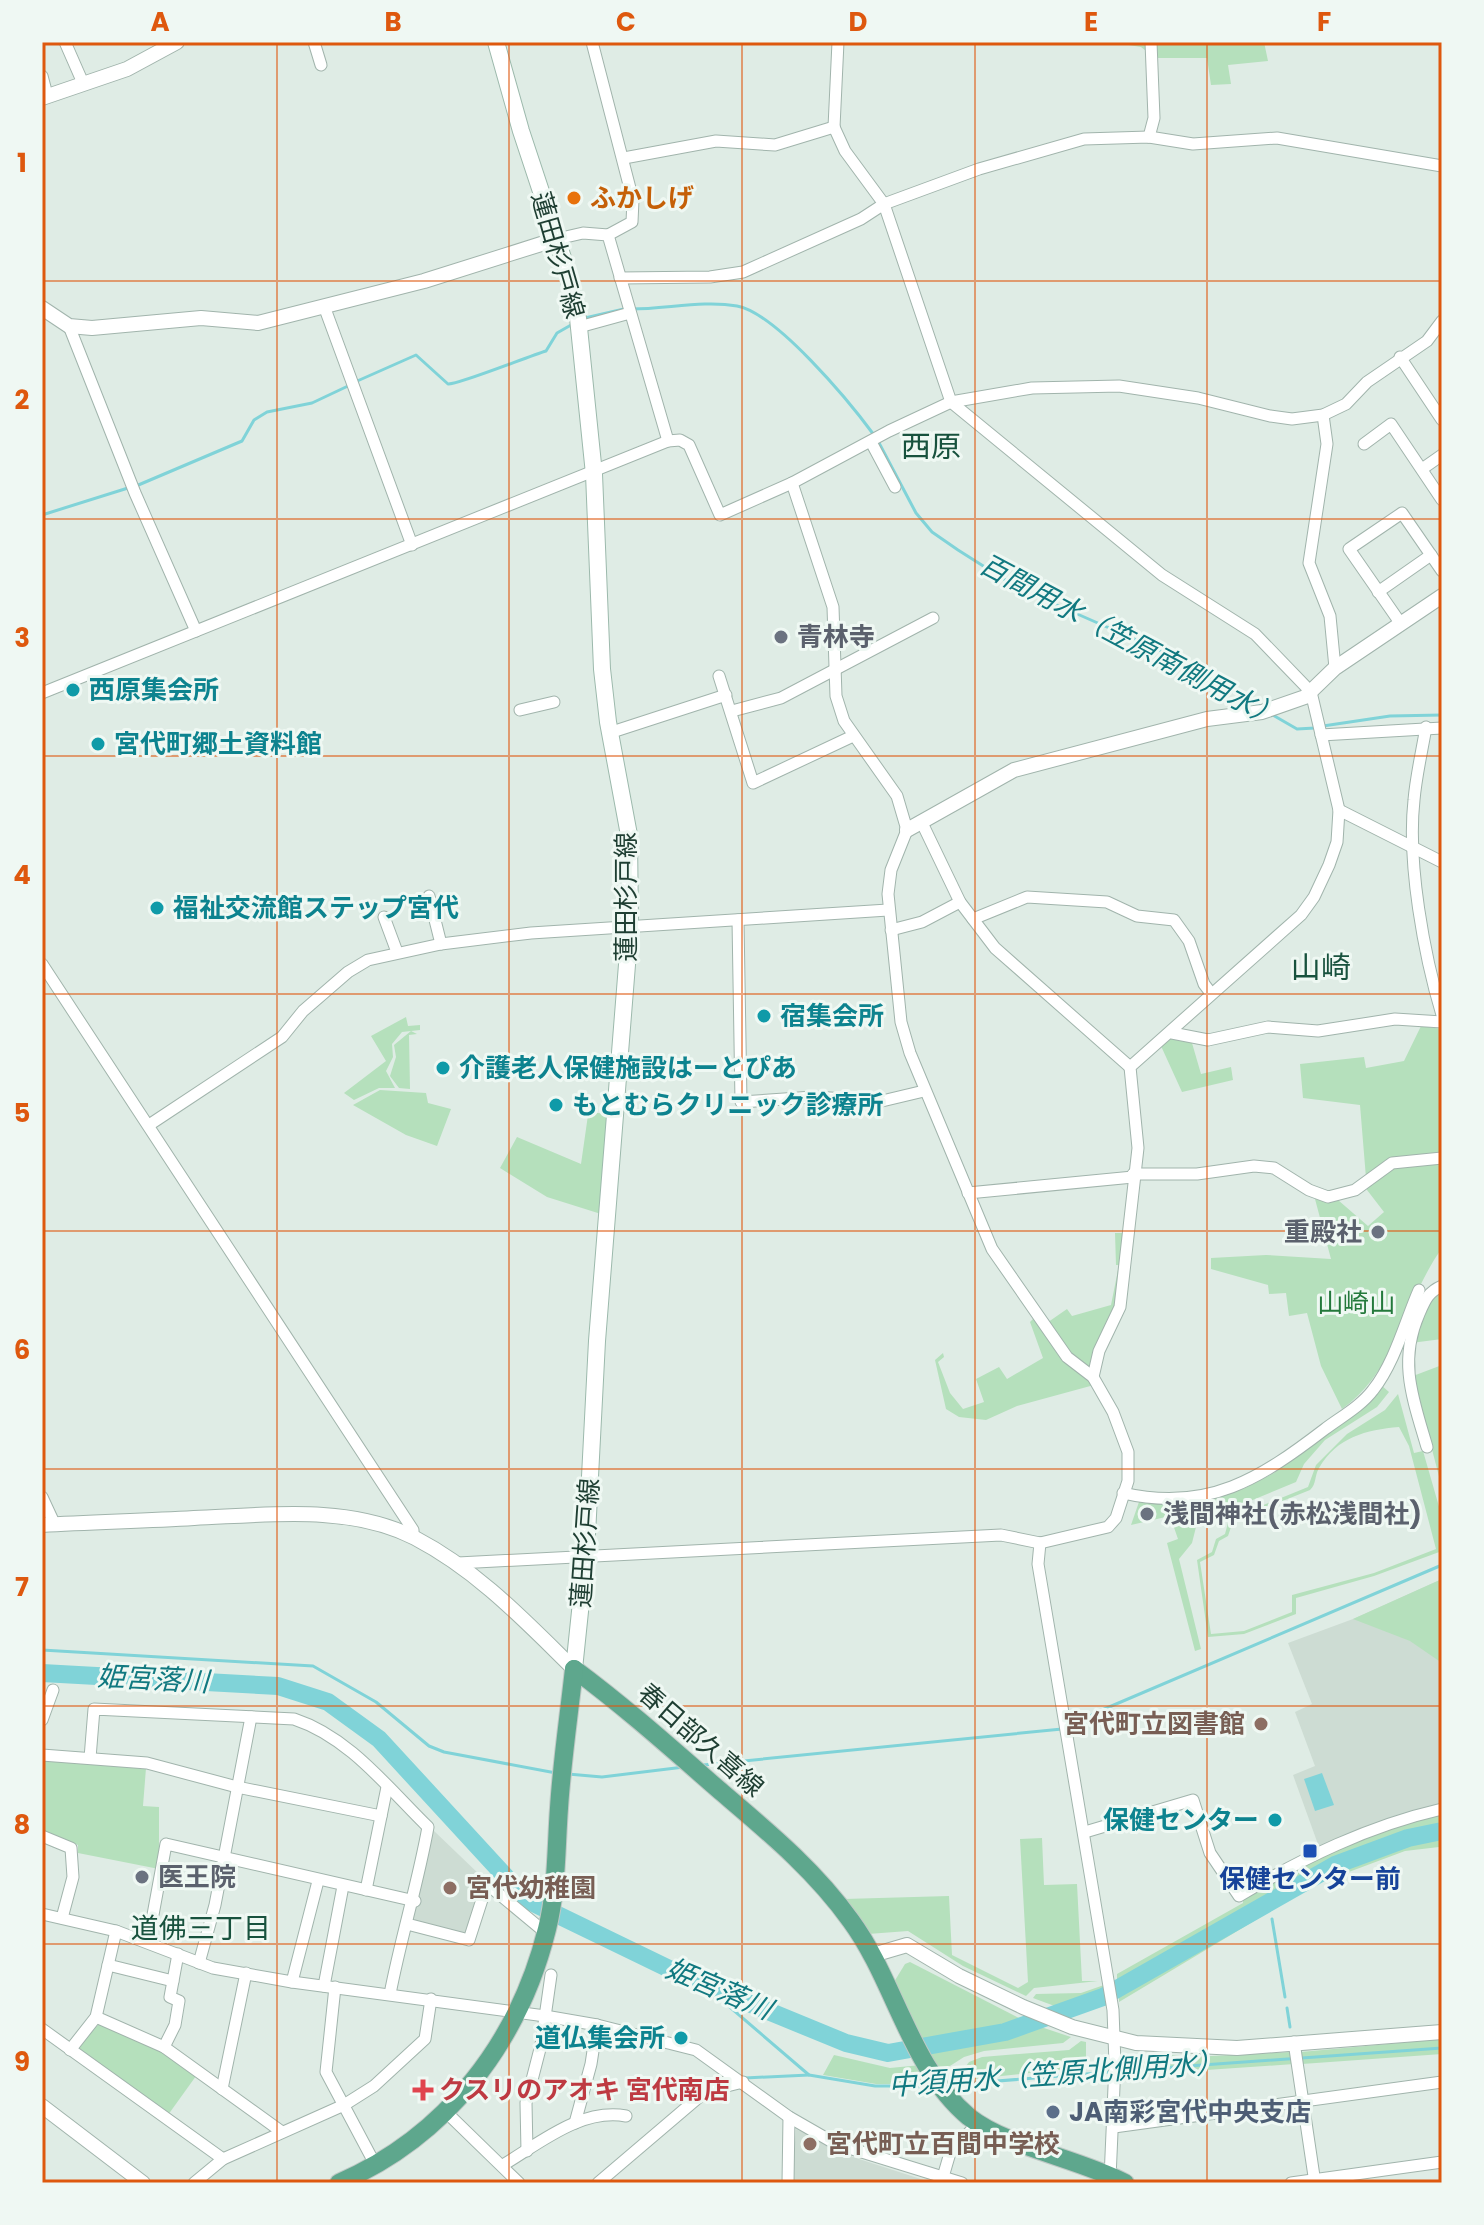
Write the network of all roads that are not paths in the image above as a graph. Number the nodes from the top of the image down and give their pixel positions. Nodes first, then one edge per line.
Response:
1 (65, 42) edge
2 (177, 42) edge
3 (314, 42) edge
4 (496, 42) edge
5 (592, 42) edge
6 (838, 42) edge
7 (1151, 42) edge
8 (321, 65) dead end
9 (42, 76) edge
10 (83, 83) junction
11 (44, 96) edge
12 (834, 127) junction
13 (1149, 137) junction
14 (624, 158) junction
15 (1442, 166) edge
16 (884, 204) junction
17 (608, 235) junction
18 (557, 239) junction
19 (620, 278) junction
20 (324, 306) junction
21 (42, 308) edge
22 (630, 313) junction
23 (69, 326) junction
24 (1438, 326) edge
25 (579, 327) junction
26 (1442, 342) edge
27 (1400, 357) junction
28 (951, 402) junction
29 (1323, 415) junction
30 (1442, 420) edge
31 (668, 441) junction
32 (871, 442) junction
33 (1364, 444) dead end
34 (1442, 455) edge
35 (1422, 469) junction
36 (594, 474) junction
37 (792, 483) junction
38 (895, 487) dead end
39 (1442, 500) edge
40 (412, 545) junction
41 (1431, 555) junction
42 (1442, 571) edge
43 (1378, 592) junction
44 (1442, 596) edge
45 (933, 618) dead end
46 (1401, 624) junction
47 (196, 631) junction
48 (1335, 668) junction
49 (835, 670) junction
50 (719, 676) dead end
51 (1311, 692) junction
52 (42, 693) edge
53 (726, 695) junction
54 (554, 702) dead end
55 (520, 710) dead end
56 (732, 711) junction
57 (1426, 727) junction
58 (1442, 728) edge
59 (609, 733) junction
60 (1321, 735) junction
61 (853, 736) junction
62 (1339, 810) junction
63 (922, 823) junction
64 (907, 830) junction
65 (1415, 848) junction
66 (1442, 862) edge
67 (429, 896) dead end
68 (960, 902) junction
69 (888, 910) junction
70 (384, 917) dead end
71 (973, 919) junction
72 (738, 920) junction
73 (630, 927) junction
74 (891, 930) junction
75 (441, 944) junction
76 (397, 952) junction
77 (42, 964) edge
78 (1210, 992) junction
79 (1442, 1015) edge
80 (1442, 1022) edge
81 (1172, 1033) junction
82 (1130, 1067) junction
83 (924, 1091) junction
84 (149, 1125) junction
85 (1442, 1158) edge
86 (1133, 1176) junction
87 (968, 1193) junction
88 (1442, 1286) edge
89 (1419, 1290) dead end
90 (1386, 1369) junction
91 (1409, 1373) junction
92 (1093, 1377) junction
93 (1427, 1447) dead end
94 (1123, 1493) junction
95 (42, 1497) edge
96 (49, 1525) edge
97 (413, 1537) junction
98 (1040, 1543) junction
99 (586, 1554) junction
100 (458, 1563) junction
101 (574, 1669) junction
102 (53, 1690) dead end
103 (251, 1717) junction
104 (42, 1720) edge
105 (42, 1755) edge
106 (90, 1758) junction
107 (237, 1787) junction
108 (387, 1787) junction
109 (1442, 1809) edge
110 (381, 1816) junction
111 (1085, 1832) junction
112 (42, 1836) edge
113 (224, 1858) junction
114 (318, 1881) junction
115 (343, 1886) junction
116 (366, 1890) junction
117 (415, 1901) junction
118 (42, 1914) edge
119 (62, 1918) junction
120 (407, 1924) junction
121 (116, 1931) junction
122 (546, 1931) junction
123 (148, 1942) junction
124 (178, 1954) junction
125 (873, 1955) junction
126 (199, 1963) junction
127 (108, 1965) junction
128 (246, 1973) junction
129 (551, 1975) dead end
130 (173, 1981) junction
131 (292, 1982) junction
132 (329, 1986) junction
133 (390, 1994) junction
134 (431, 1999) junction
135 (520, 2011) junction
136 (545, 2016) junction
137 (96, 2017) junction
138 (597, 2025) junction
139 (42, 2029) edge
140 (1442, 2032) edge
141 (1115, 2037) junction
142 (1295, 2046) junction
143 (164, 2047) junction
144 (70, 2050) junction
145 (743, 2082) junction
146 (1442, 2082) edge
147 (222, 2089) junction
148 (1303, 2100) junction
149 (344, 2105) junction
150 (42, 2106) edge
151 (446, 2112) junction
152 (626, 2116) dead end
153 (789, 2117) junction
154 (575, 2123) junction
155 (978, 2123) junction
156 (1114, 2127) junction
157 (282, 2132) junction
158 (527, 2151) junction
159 (223, 2159) junction
160 (1442, 2162) edge
161 (503, 2165) junction
162 (376, 2166) junction
163 (951, 2181) edge
164 (1115, 2181) edge
165 (1314, 2181) edge
166 (143, 2183) edge
167 (194, 2183) edge
168 (339, 2183) edge
169 (519, 2183) edge
170 (598, 2183) edge
171 (788, 2183) edge
172 (1291, 2183) edge

1 - 10 street
2 - 10 street
3 - 8 street
4 - 18 main road, 蓮田杉戸線
5 - 14 street
6 - 12 street
7 - 13 street
9 - 11 street
10 - 11 street
12 - 14 street
12 - 16 street
13 - 15 street
13 - 16 street
14 - 17 street
16 - 19 street
16 - 28 street
17 - 18 street
17 - 19 street
18 - 20 street
18 - 25 main road, 蓮田杉戸線
19 - 22 street
20 - 23 street
20 - 40 street
21 - 23 street
22 - 25 street
22 - 31 street
23 - 47 street
24 - 26 street
24 - 27 street
25 - 36 main road, 蓮田杉戸線
27 - 29 street
27 - 30 street
28 - 29 street
28 - 32 street
28 - 51 street
29 - 48 street
31 - 36 street
31 - 37 street
32 - 37 street
32 - 38 street
33 - 35 street
34 - 35 street
35 - 39 street
36 - 40 street
36 - 59 main road, 蓮田杉戸線
37 - 49 street
40 - 47 street
41 - 42 street
41 - 43 street
41 - 43 street
43 - 46 street
44 - 46 street
45 - 49 street
46 - 48 street
47 - 52 street
48 - 51 street
49 - 56 street
49 - 61 street
50 - 53 street
51 - 60 street
51 - 63 street
53 - 56 street
53 - 59 street
54 - 55 street
56 - 61 street
57 - 58 street
57 - 60 street
57 - 65 street
59 - 73 main road, 蓮田杉戸線
60 - 62 street
61 - 64 street
62 - 65 street
62 - 78 street
63 - 64 street
63 - 68 street
64 - 69 street
65 - 66 street
65 - 79 street
67 - 75 street
68 - 71 street
68 - 74 street
69 - 72 street
69 - 74 street
70 - 76 street
71 - 78 street
71 - 82 street
72 - 73 street
72 - 83 street
73 - 75 street
73 - 99 main road, 蓮田杉戸線
74 - 83 street
75 - 76 street
76 - 84 street
77 - 84 street
78 - 81 street
80 - 81 street
81 - 82 street
82 - 86 street
83 - 87 street
84 - 97 street
85 - 86 street
86 - 87 street
86 - 92 street
87 - 92 street
88 - 91 street
89 - 90 street
90 - 91 street
90 - 94 street
91 - 93 street
92 - 94 street
94 - 98 street
95 - 96 street
96 - 97 street
97 - 100 street
98 - 99 street
98 - 111 street
99 - 100 street
99 - 101 main road, 蓮田杉戸線
100 - 101 street
101 - 122 main road
101 - 125 main road, 春日部久喜線
102 - 104 street
103 - 106 street
103 - 107 street
103 - 108 street
105 - 106 street
106 - 107 street
107 - 110 street
107 - 113 street
108 - 110 street
108 - 117 street
109 - 111 street
110 - 116 street
111 - 141 street
112 - 119 street
113 - 114 street
113 - 123 street
113 - 126 street
114 - 115 street
114 - 131 street
115 - 116 street
115 - 132 street
116 - 117 street
117 - 120 street
118 - 119 street
119 - 121 street
120 - 122 street
120 - 133 street
121 - 123 street
121 - 127 street
122 - 135 main road
123 - 124 street
124 - 126 street
124 - 130 street
125 - 141 street
125 - 155 main road, 春日部久喜線
126 - 128 street
127 - 130 street
127 - 137 street
128 - 131 street
128 - 147 street
129 - 136 street
130 - 143 street
131 - 132 street
132 - 133 street
132 - 149 street
133 - 134 street
134 - 135 street
134 - 149 street
135 - 136 street
135 - 151 main road
136 - 138 street
136 - 158 street
137 - 143 street
137 - 144 street
138 - 145 street
138 - 154 street
139 - 144 street
140 - 142 street
141 - 142 street
141 - 156 street
142 - 148 street
143 - 147 street
144 - 159 street
145 - 153 street
145 - 170 street
146 - 148 street
147 - 157 street
148 - 156 street
148 - 165 street
149 - 157 street
149 - 162 street
150 - 166 street
151 - 161 street
151 - 162 main road
152 - 154 street
153 - 163 street
153 - 171 street
154 - 158 street
155 - 163 street
155 - 164 main road
156 - 164 street
157 - 159 street
158 - 161 street
159 - 167 street
160 - 165 street
161 - 169 street
162 - 168 main road
165 - 172 street

